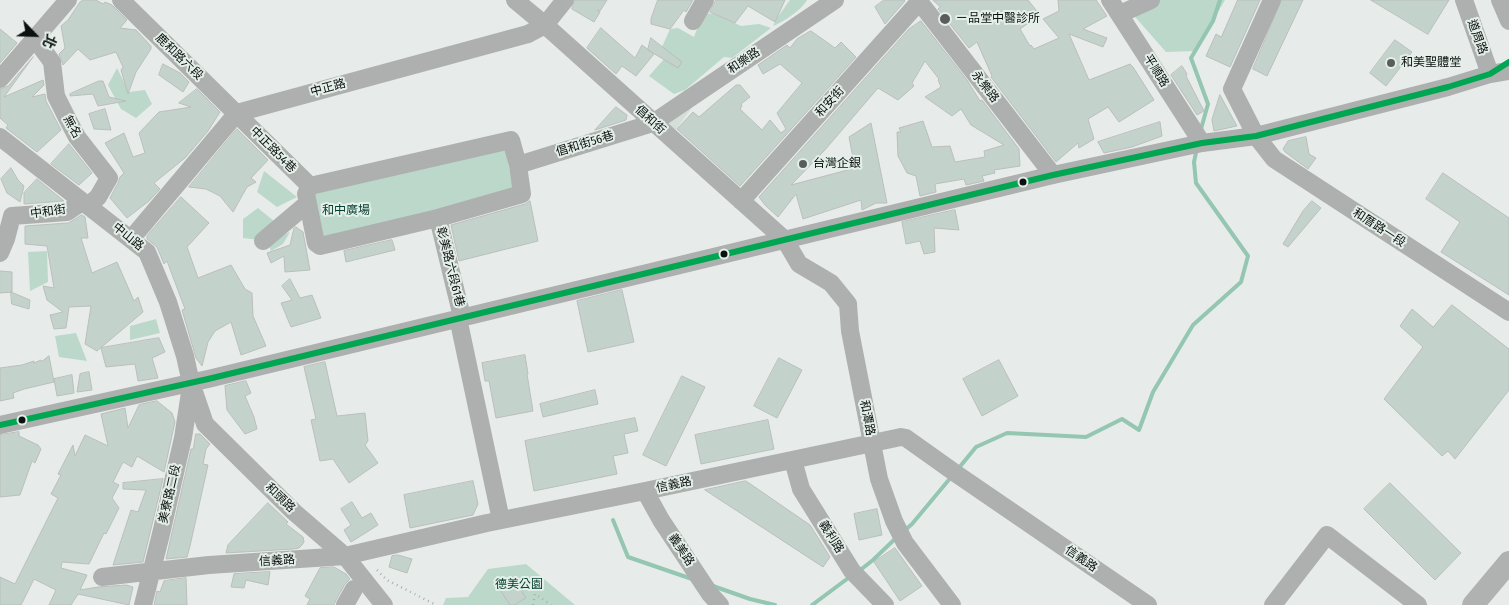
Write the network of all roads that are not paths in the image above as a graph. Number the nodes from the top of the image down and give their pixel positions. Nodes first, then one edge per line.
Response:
1 (68, 0) edge
2 (121, 0) edge
3 (515, 0) edge
4 (565, 0) edge
5 (705, 0) edge
6 (835, 0) edge
7 (1110, 0) edge
8 (1151, 0) edge
9 (1272, 0) edge
10 (1464, 0) edge
11 (1500, 0) edge
12 (918, 1) edge
13 (1120, 14) junction
14 (693, 21) dead end
15 (1509, 21) edge
16 (545, 25) junction
17 (35, 38) junction
18 (1509, 62) edge
19 (1509, 71) edge
20 (1490, 74) junction
21 (0, 79) edge
22 (237, 113) junction
23 (653, 123) junction
24 (1256, 136) junction
25 (0, 137) edge
26 (1202, 143) junction
27 (518, 165) junction
28 (1053, 175) junction
29 (309, 195) junction
30 (741, 201) junction
31 (85, 204) junction
32 (438, 218) junction
33 (132, 239) junction
34 (785, 240) junction
35 (263, 241) dead end
36 (0, 253) edge
37 (1509, 312) edge
38 (460, 317) junction
39 (191, 383) junction
40 (0, 425) edge
41 (872, 443) junction
42 (793, 460) junction
43 (645, 491) junction
44 (501, 520) junction
45 (345, 556) junction
46 (1509, 562) edge
47 (150, 572) junction
48 (102, 578) dead end
49 (354, 589) dead end
50 (143, 605) edge
51 (346, 605) edge
52 (384, 605) edge
53 (720, 605) edge
54 (885, 605) edge
55 (952, 605) edge
56 (1148, 605) edge
57 (1273, 605) edge
58 (1418, 605) edge
59 (1473, 605) edge

1 - 17 street
2 - 22 street, 鹿和路六段
3 - 16 street, 倡和街
4 - 16 street, 中正路
5 - 14 street
6 - 23 street, 和樂路
7 - 13 street, 平順路
8 - 13 street
9 - 24 street, 和厝路一段
10 - 20 street, 道周路
11 - 15 street
12 - 28 street, 永樂路
12 - 30 street, 和安街
13 - 26 street, 平順路
16 - 22 street, 中正路
16 - 23 street, 倡和街
17 - 21 street
17 - 31 street, 無名
18 - 20 street
19 - 20 street
20 - 24 street
22 - 29 street, 中正路54巷
22 - 33 street
23 - 27 street, 倡和街56巷
23 - 30 street, 倡和街
24 - 26 street
24 - 37 street, 和厝路一段
25 - 31 street, 中山路
26 - 28 street
27 - 29 street
27 - 32 street
28 - 34 street
29 - 32 street
29 - 35 street
30 - 34 street, 倡和街
31 - 33 street, 中山路
31 - 36 street, 中和街
32 - 38 street, 彰美路六段61巷
33 - 39 street, 中山路
34 - 38 street
34 - 41 street, 和潭路
38 - 39 street
38 - 44 street, 彰美路六段61巷
39 - 40 street
39 - 45 street, 和頭路
39 - 47 street, 美寮路二段
41 - 42 street, 信義路
41 - 55 street, 和潭路
41 - 56 street, 信義路
42 - 43 street, 信義路
42 - 54 street, 義利路
43 - 44 street, 信義路
43 - 53 street, 義美路
44 - 45 street, 信義路
45 - 47 street, 信義路
45 - 52 street, 和頭路
46 - 59 main road
47 - 48 street, 信義路
47 - 50 street, 美寮路二段
49 - 51 street
57 - 58 street

